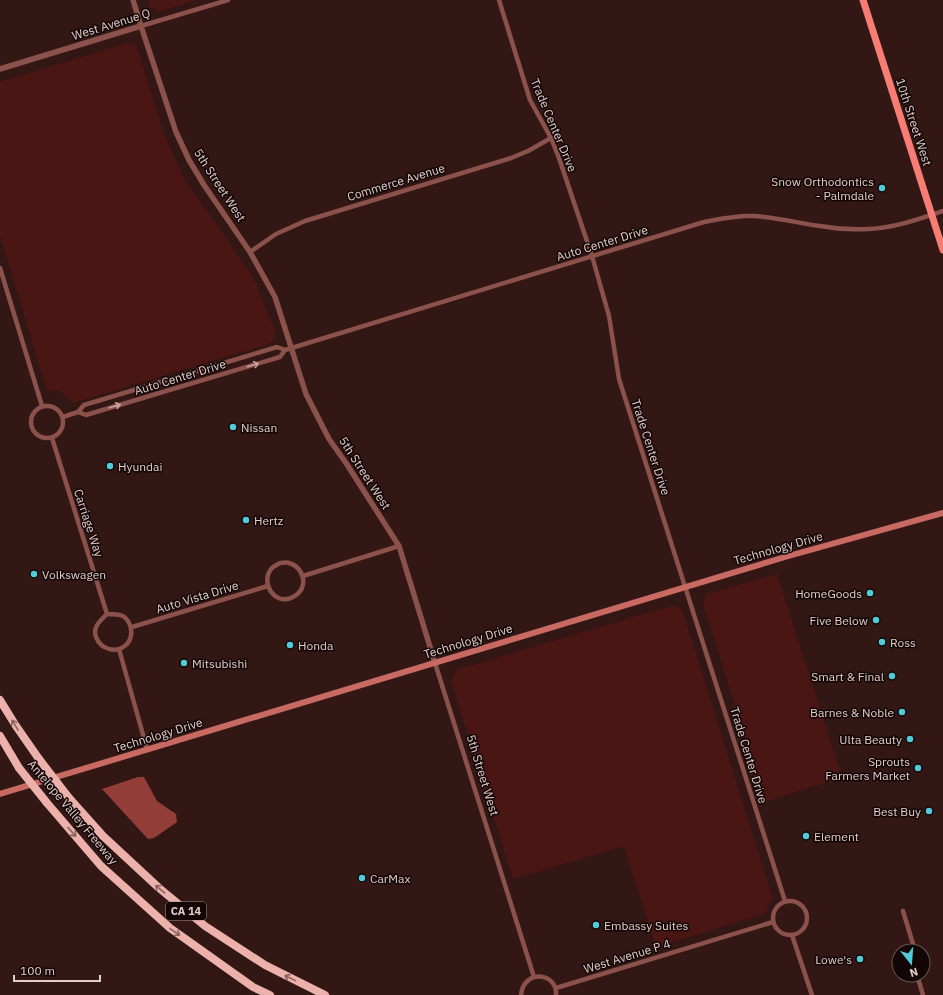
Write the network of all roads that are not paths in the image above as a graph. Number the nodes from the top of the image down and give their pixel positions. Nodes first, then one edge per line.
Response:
1 (134, 0) edge
2 (228, 0) edge
3 (499, 0) edge
4 (863, 0) edge
5 (141, 26) junction
6 (0, 69) edge
7 (551, 138) junction
8 (943, 211) edge
9 (931, 215) junction
10 (943, 250) edge
11 (250, 252) junction
12 (592, 256) junction
13 (0, 268) edge
14 (292, 347) junction
15 (285, 350) junction
16 (42, 406) junction
17 (78, 412) junction
18 (63, 416) junction
19 (52, 438) junction
20 (943, 513) edge
21 (399, 546) junction
22 (303, 576) junction
23 (268, 586) junction
24 (686, 587) junction
25 (107, 614) junction
26 (132, 627) junction
27 (119, 649) junction
28 (435, 663) junction
29 (0, 700) edge
30 (0, 736) edge
31 (147, 749) junction
32 (0, 794) edge
33 (785, 901) junction
34 (903, 911) dead end
35 (773, 922) junction
36 (792, 935) junction
37 (913, 943) edge
38 (534, 977) junction
39 (919, 983) edge
40 (556, 988) junction
41 (270, 995) edge
42 (326, 995) edge
43 (522, 995) edge
44 (556, 995) edge
45 (812, 995) edge
46 (923, 995) edge

1 - 5 street, 5th Street West
2 - 5 street, West Avenue Q
3 - 7 street, Trade Center Drive
4 - 9 main road, 10th Street West
5 - 6 street, West Avenue Q
5 - 11 street, 5th Street West
7 - 11 street, Commerce Avenue
7 - 12 street, Trade Center Drive
8 - 9 street, Auto Center Drive
9 - 10 main road, 10th Street West
9 - 12 street, Auto Center Drive
11 - 14 street, 5th Street West
12 - 14 street, Auto Center Drive
12 - 24 street, Trade Center Drive
13 - 16 street
14 - 15 street, Auto Center Drive
14 - 21 street, 5th Street West
15 - 17 street, Auto Center Drive
17 -> 15 street, Auto Center Drive
16 - 18 street
16 - 19 street
17 - 18 street, Auto Center Drive
18 - 19 street
19 - 25 street, Carriage Way
20 - 24 main road, Technology Drive
21 - 22 street
21 - 28 street, 5th Street West
22 - 23 street
22 - 23 street
23 - 26 street, Auto Vista Drive
24 - 28 main road, Technology Drive
24 - 33 street, Trade Center Drive
25 - 26 street
25 - 27 street
26 - 27 street
27 - 31 street
28 - 31 main road, Technology Drive
28 - 38 street, 5th Street West
42 -> 29 highway, Antelope Valley Freeway / CA 14, bridge
30 -> 41 highway, Antelope Valley Freeway / CA 14, bridge
31 - 32 main road, Technology Drive
33 - 35 street
33 - 36 street
34 - 37 street
35 - 36 street
35 - 40 street, West Avenue P 4
36 - 45 street
38 - 40 street
38 - 43 street
39 - 46 street
40 - 44 street

